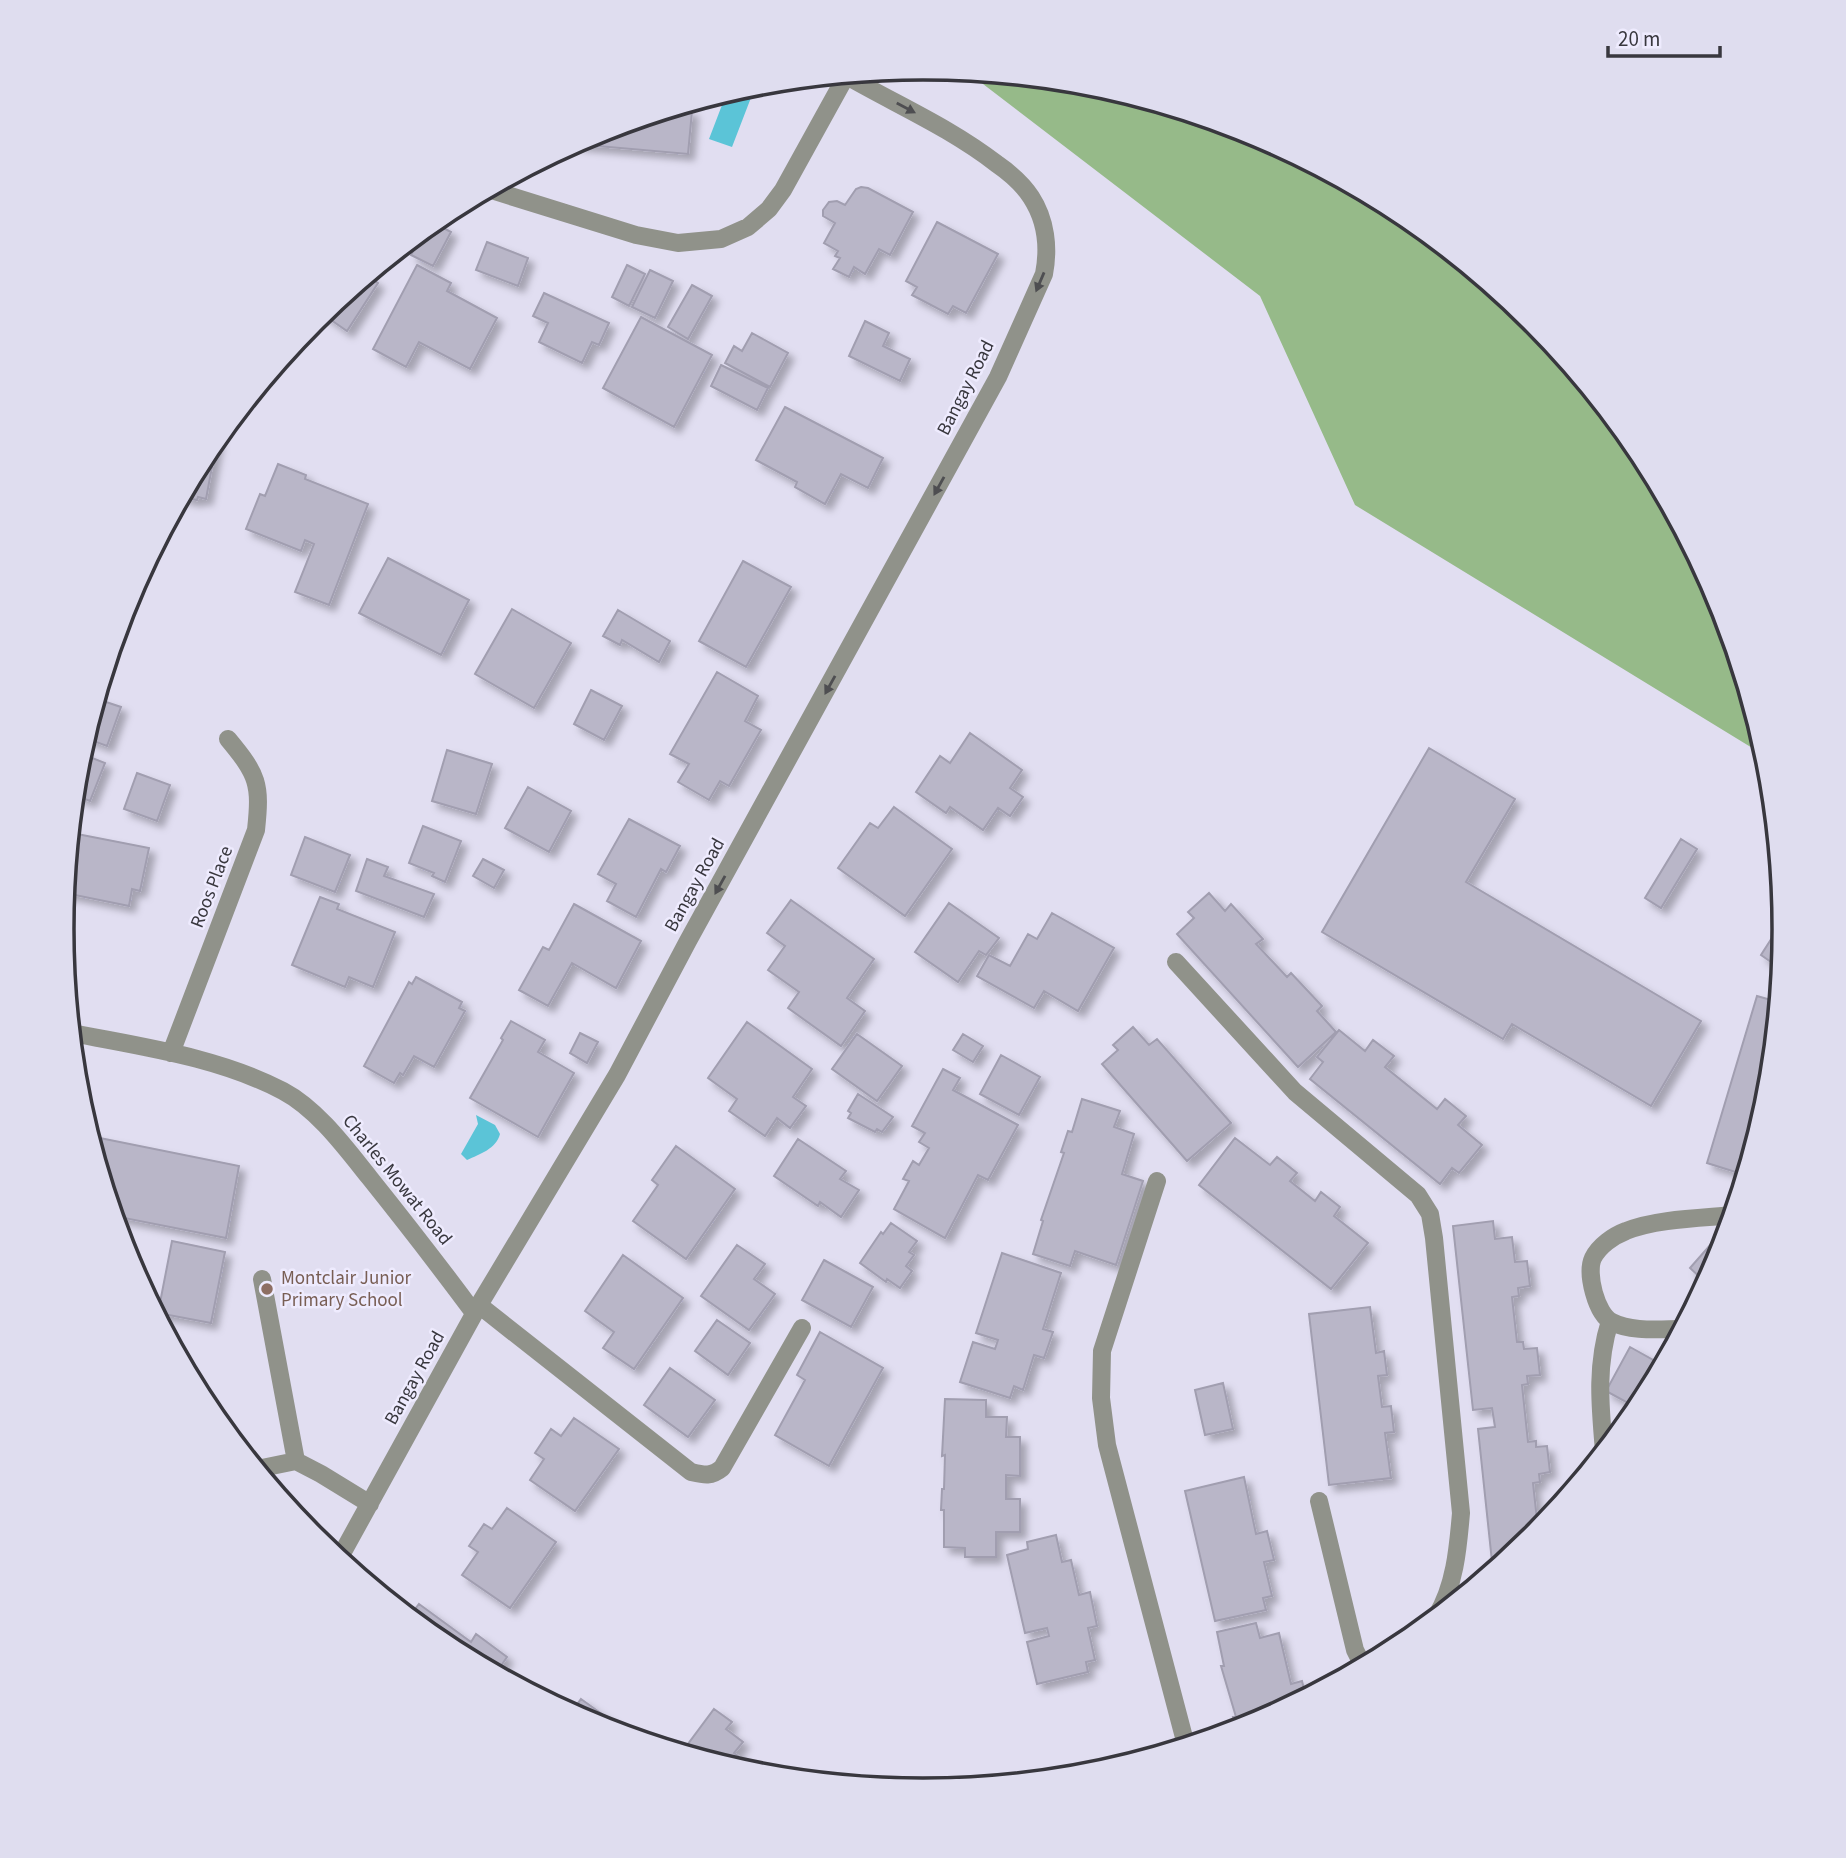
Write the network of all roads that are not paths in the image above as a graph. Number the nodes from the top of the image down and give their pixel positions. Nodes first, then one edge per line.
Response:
1 (858, 82) edge
2 (840, 84) edge
3 (499, 192) edge
4 (228, 739) dead end
5 (1177, 962) dead end
6 (80, 1035) edge
7 (171, 1053) junction
8 (1157, 1181) dead end
9 (1722, 1216) edge
10 (262, 1279) dead end
11 (476, 1309) junction
12 (1610, 1321) junction
13 (802, 1328) dead end
14 (1673, 1329) edge
15 (1603, 1438) edge
16 (296, 1461) junction
17 (266, 1467) edge
18 (1319, 1501) dead end
19 (370, 1504) junction
20 (344, 1551) edge
21 (1443, 1601) edge
22 (1359, 1658) edge
23 (1184, 1737) edge

1 -> 11 street, Bangay Road
2 - 3 street
4 - 7 street, Roos Place
5 - 21 street
6 - 7 street, Charles Mowat Road
7 - 11 street, Charles Mowat Road
8 - 23 street
9 - 12 street
10 - 16 street
11 - 13 street, Charles Mowat Road
11 - 19 street, Bangay Road
12 - 14 street
12 - 15 street
16 - 17 street
16 - 19 street
18 - 22 street
19 - 20 street, Bangay Road

